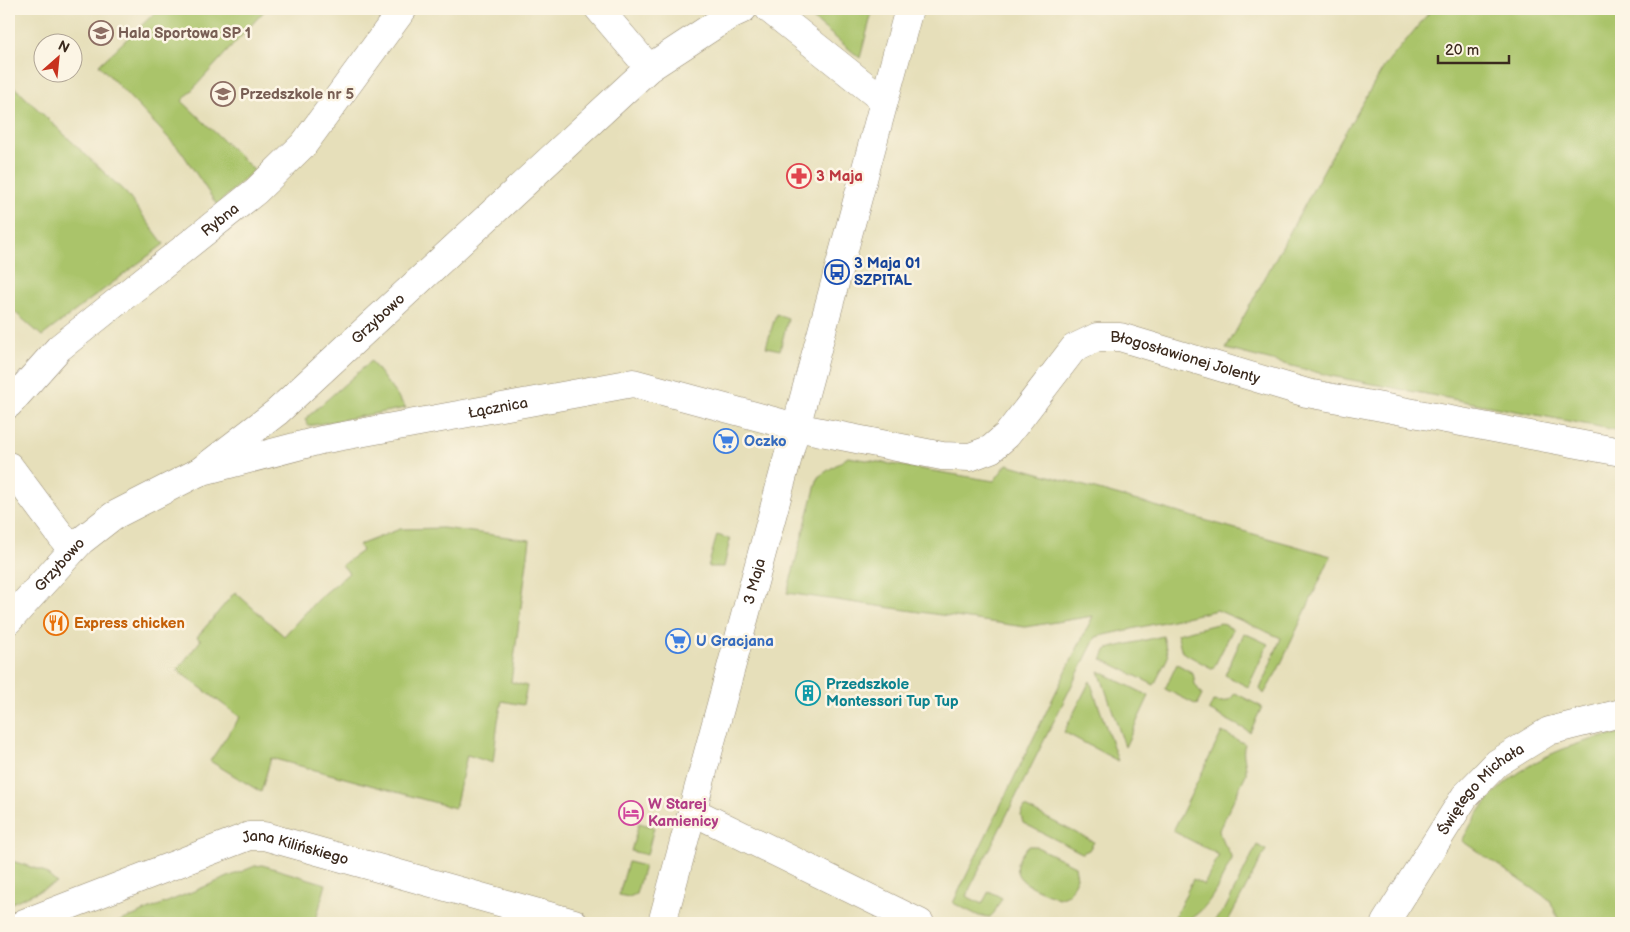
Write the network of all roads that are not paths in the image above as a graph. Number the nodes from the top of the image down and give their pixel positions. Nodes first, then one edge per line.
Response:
1 (403, 9) edge
2 (599, 9) edge
3 (744, 9) edge
4 (769, 9) edge
5 (909, 9) edge
6 (649, 68) junction
7 (883, 100) junction
8 (9, 404) edge
9 (796, 426) junction
10 (1621, 452) edge
11 (9, 466) edge
12 (199, 472) junction
13 (71, 549) junction
14 (9, 620) edge
15 (1621, 712) edge
16 (692, 811) junction
17 (24, 923) edge
18 (574, 923) edge
19 (662, 923) edge
20 (920, 923) edge
21 (1385, 923) edge

1 - 8 street, Rybna
2 - 6 street
3 - 6 street, Grzybowo
4 - 7 street
5 - 7 street, 3 Maja
6 - 12 street, Grzybowo
7 - 9 street, 3 Maja
9 - 10 street, Błogosławionej Jolenty
9 - 12 street, Łącznica
9 - 16 street, 3 Maja
11 - 13 street
12 - 13 street, Grzybowo
13 - 14 street, Grzybowo
15 - 21 street, Świętego Michała
16 - 19 street, 3 Maja
16 - 20 street
17 - 18 street, Jana Kilińskiego

